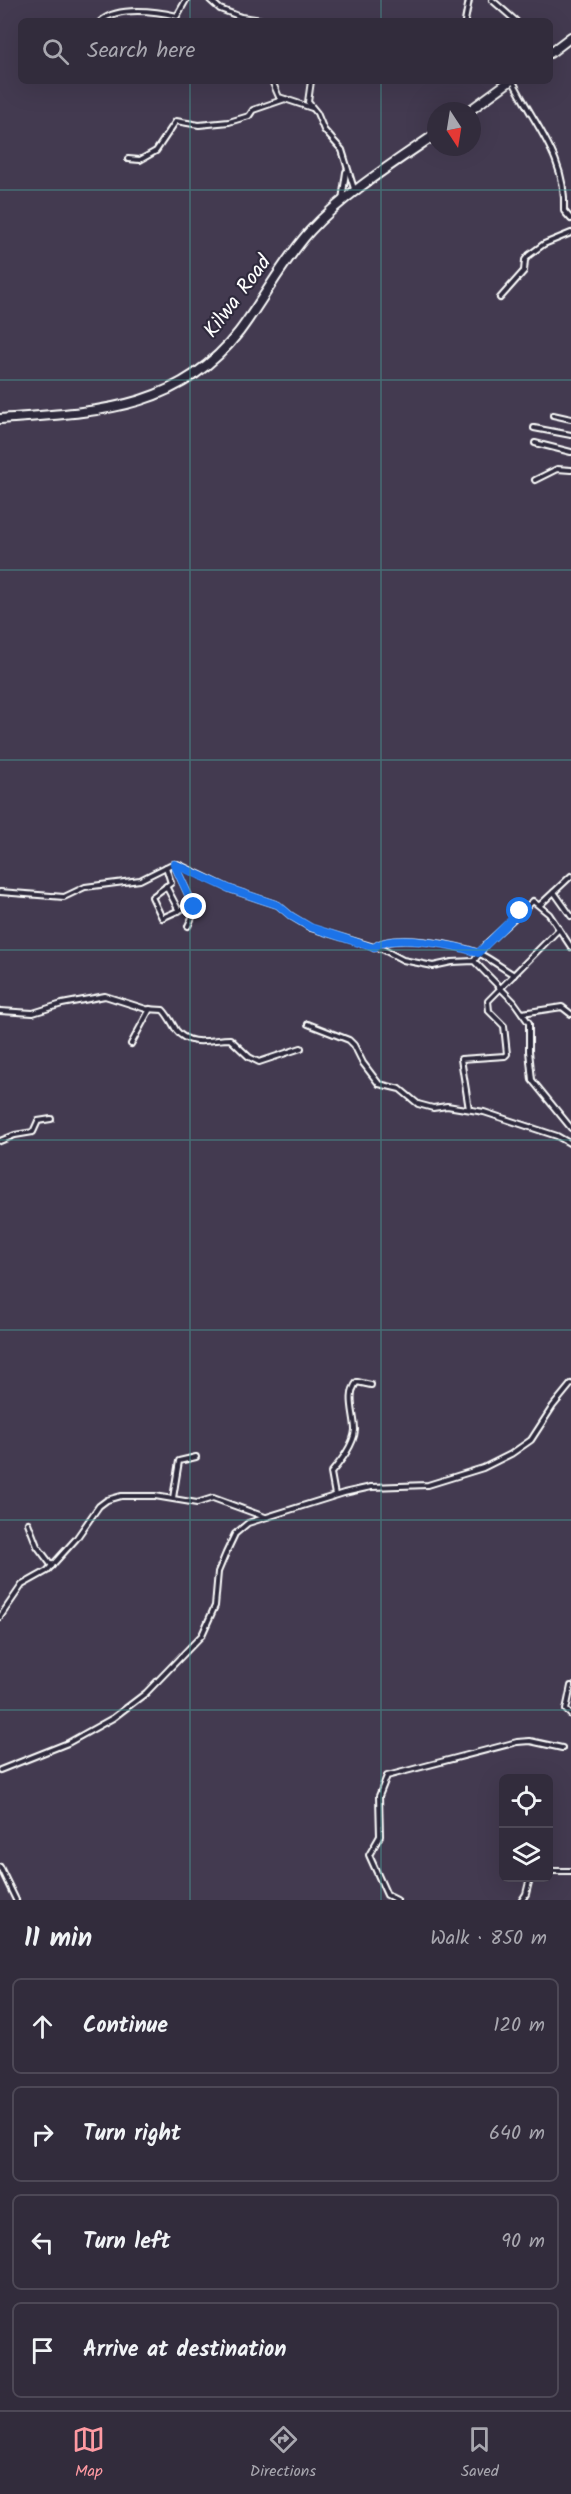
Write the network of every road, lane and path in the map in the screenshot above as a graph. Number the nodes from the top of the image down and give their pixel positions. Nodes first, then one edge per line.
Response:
1 (186, 0) edge
2 (210, 0) edge
3 (469, 0) edge
4 (492, 0) edge
5 (104, 18) edge
6 (240, 18) edge
7 (466, 18) edge
8 (513, 18) edge
9 (571, 37) edge
10 (553, 50) edge
11 (273, 84) edge
12 (311, 84) edge
13 (498, 84) edge
14 (514, 84) edge
15 (285, 99) junction
16 (479, 102) edge
17 (313, 108) junction
18 (427, 141) edge
19 (128, 159) dead end
20 (347, 171) junction
21 (355, 193) junction
22 (342, 203) junction
23 (571, 219) edge
24 (571, 233) edge
25 (500, 298) dead end
26 (553, 415) dead end
27 (0, 419) edge
28 (571, 419) edge
29 (534, 428) dead end
30 (571, 435) edge
31 (535, 443) dead end
32 (571, 452) edge
33 (571, 470) edge
34 (535, 480) dead end
35 (174, 864) junction
36 (166, 867) junction
37 (571, 876) edge
38 (567, 880) junction
39 (571, 885) edge
40 (166, 886) junction
41 (0, 892) edge
42 (554, 892) junction
43 (193, 904) junction
44 (540, 905) junction
45 (179, 911) junction
46 (571, 916) edge
47 (188, 926) dead end
48 (559, 929) junction
49 (569, 941) edge
50 (571, 947) edge
51 (374, 948) junction
52 (478, 953) junction
53 (474, 962) junction
54 (514, 975) junction
55 (501, 989) junction
56 (150, 1009) junction
57 (0, 1011) edge
58 (522, 1013) junction
59 (571, 1014) edge
60 (308, 1024) dead end
61 (131, 1044) dead end
62 (301, 1048) dead end
63 (469, 1109) junction
64 (51, 1119) dead end
65 (571, 1128) edge
66 (0, 1141) edge
67 (571, 1144) edge
68 (571, 1384) edge
69 (371, 1385) dead end
70 (196, 1457) dead end
71 (335, 1495) junction
72 (173, 1498) junction
73 (266, 1518) junction
74 (28, 1523) dead end
75 (52, 1566) junction
76 (0, 1617) edge
77 (571, 1686) edge
78 (571, 1715) edge
79 (562, 1748) dead end
80 (0, 1770) edge
81 (0, 1867) edge
82 (553, 1871) edge
83 (571, 1871) edge
84 (529, 1882) edge
85 (16, 1900) edge
86 (397, 1900) edge
87 (522, 1900) edge

1 - 5 street
2 - 6 street
3 - 7 street
4 - 8 street
9 - 10 highway
11 - 15 street
12 - 17 street
13 - 16 highway
14 - 23 street
15 - 17 street
15 - 19 street
17 - 20 street
18 - 21 highway, Kilwa Road
20 - 21 street
20 - 22 street
21 - 22 highway, Kilwa Road
22 - 27 highway, Kilwa Road
24 - 25 street
26 - 28 street
29 - 30 street
31 - 32 street
33 - 34 street
35 - 36 street
35 - 43 street
35 - 51 street
36 - 40 street
36 - 41 street
37 - 38 street
38 - 39 street
38 - 42 street
40 - 45 street
40 - 45 street
42 - 44 street
42 - 46 street
43 - 45 street
43 - 47 street
44 - 48 street
44 - 52 street
48 - 49 street
48 - 54 street
49 - 50 street
51 - 52 street
51 - 53 street
52 - 53 street
52 - 54 street
53 - 55 street
54 - 55 street
55 - 58 street
55 - 63 street
56 - 57 street
56 - 61 street
56 - 62 street
58 - 59 street
58 - 65 street
60 - 63 street
63 - 67 street
64 - 66 street
68 - 71 street
69 - 71 street
70 - 72 street
71 - 73 street
72 - 73 street
72 - 75 street
73 - 80 street
74 - 75 street
75 - 76 street
77 - 78 street
79 - 86 street
81 - 85 street
82 - 83 street
84 - 87 street

